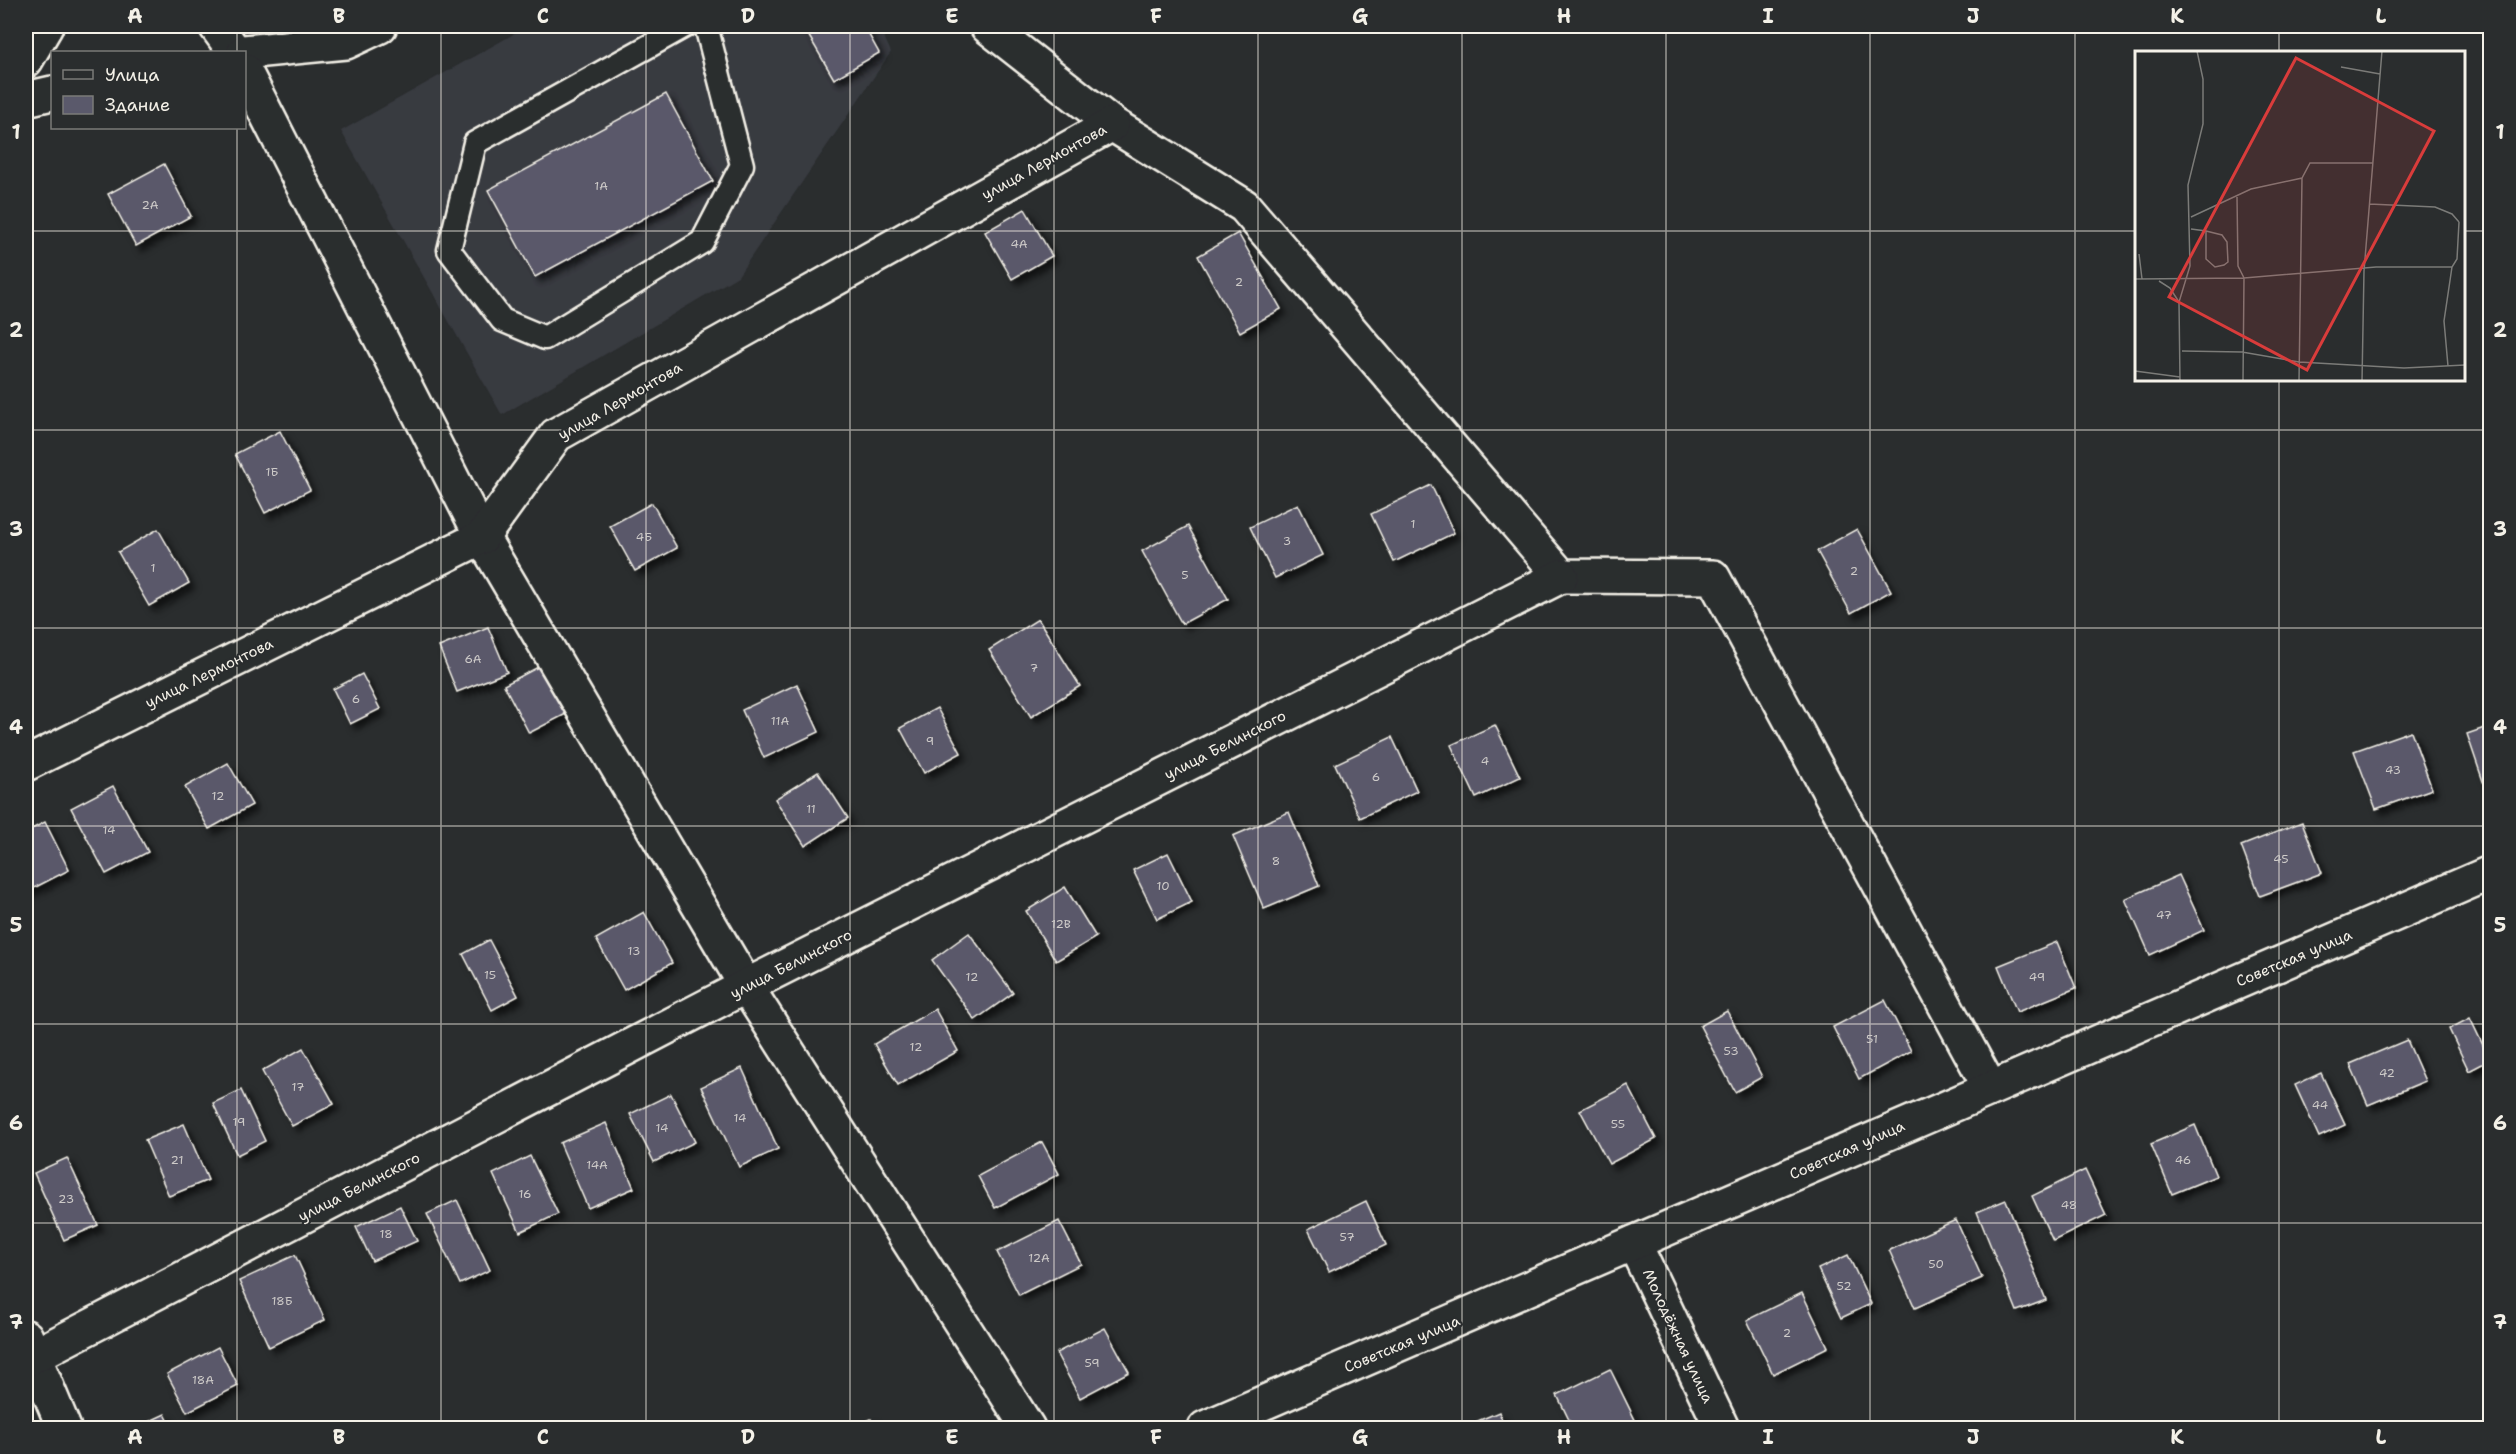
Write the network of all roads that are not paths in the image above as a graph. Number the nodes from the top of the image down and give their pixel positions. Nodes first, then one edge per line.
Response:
1 (46, 26) edge
2 (216, 26) edge
3 (380, 26) edge
4 (685, 26) edge
5 (706, 26) edge
6 (987, 26) edge
7 (235, 51) edge
8 (246, 52) edge
9 (26, 60) edge
10 (246, 74) edge
11 (51, 93) edge
12 (26, 99) edge
13 (1112, 124) junction
14 (482, 537) junction
15 (1561, 576) junction
16 (26, 764) edge
17 (2490, 873) edge
18 (746, 986) junction
19 (1990, 1088) junction
20 (1634, 1243) junction
21 (28, 1351) edge
22 (64, 1428) edge
23 (1028, 1428) edge
24 (1205, 1428) edge
25 (1722, 1428) edge

1 - 9 street
2 - 7 street
3 - 8 street
4 - 5 lane
6 - 13 street
10 - 14 street
11 - 12 street
13 - 14 street, улица Лермонтова
13 - 15 street
14 - 16 street, улица Лермонтова
14 - 18 street
15 - 18 street, улица Белинского
15 - 19 street
17 - 19 street, Советская улица
18 - 21 street, улица Белинского
18 - 23 street
19 - 20 street, Советская улица
20 - 24 street, Советская улица
20 - 25 street, Молодёжная улица
21 - 22 street

